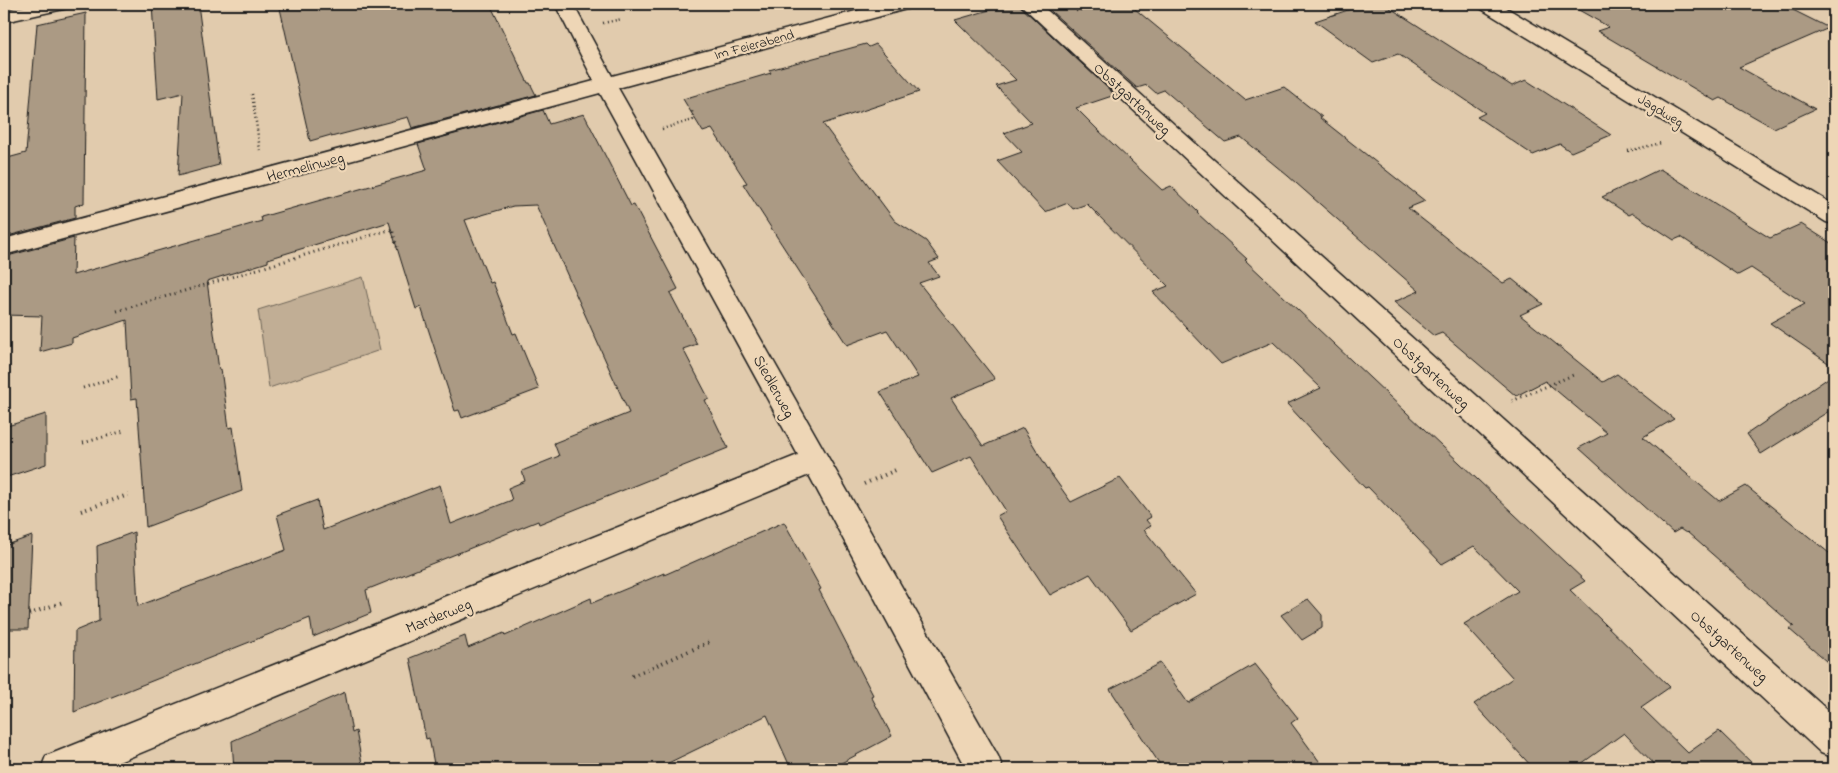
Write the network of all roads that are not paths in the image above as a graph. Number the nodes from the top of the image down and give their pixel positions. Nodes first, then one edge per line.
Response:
1 (61, 4) edge
2 (564, 4) edge
3 (903, 4) edge
4 (1029, 4) edge
5 (1487, 4) edge
6 (4, 16) edge
7 (606, 85) junction
8 (1834, 216) edge
9 (4, 247) edge
10 (816, 460) junction
11 (1834, 740) edge
12 (59, 769) edge
13 (985, 769) edge

1 - 6 street
2 - 7 street, Siedlerweg
3 - 7 street, Im Feierabend
4 - 11 street, Obstgartenweg
5 - 8 street, Jagdweg
7 - 9 street, Hermelinweg
7 - 10 street, Siedlerweg
10 - 12 street, Marderweg
10 - 13 street, Siedlerweg

